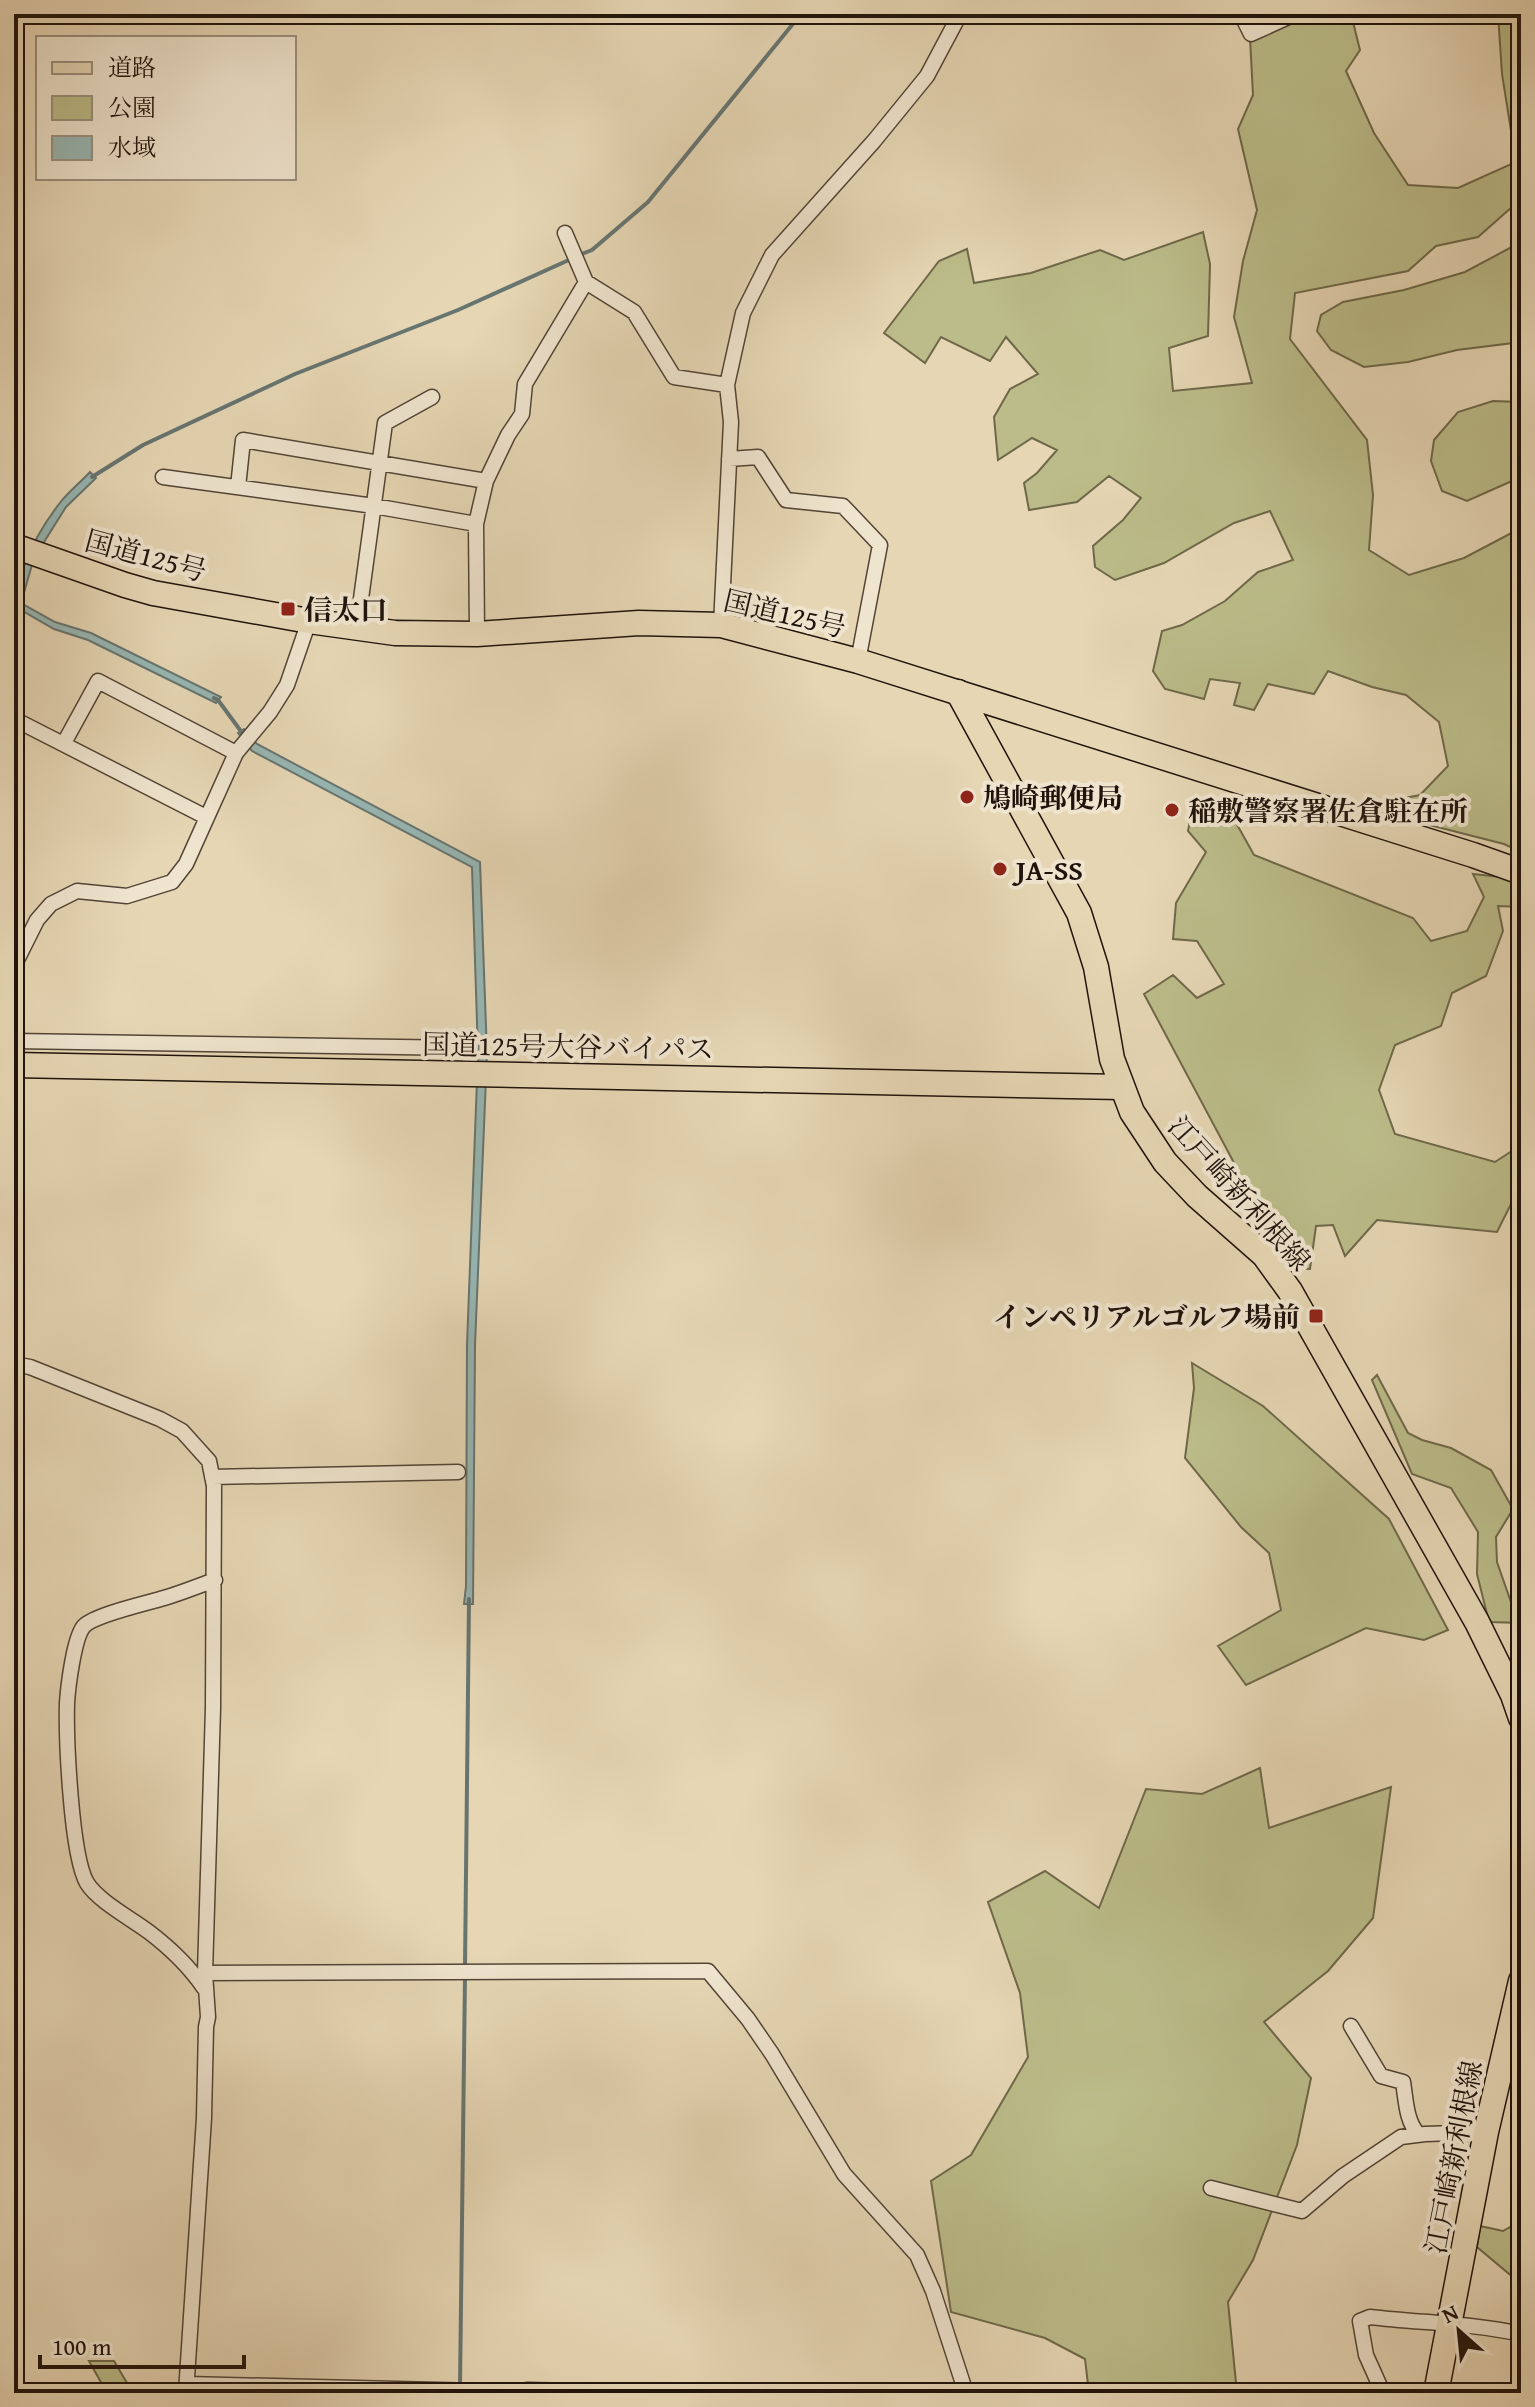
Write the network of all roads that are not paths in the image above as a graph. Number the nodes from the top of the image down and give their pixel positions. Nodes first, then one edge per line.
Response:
1 (960, 14) edge
2 (1241, 14) edge
3 (1295, 14) edge
4 (565, 233) dead end
5 (586, 282) junction
6 (727, 385) junction
7 (432, 397) dead end
8 (729, 459) junction
9 (381, 463) junction
10 (163, 477) dead end
11 (486, 481) junction
12 (238, 487) junction
13 (374, 506) junction
14 (476, 524) junction
15 (19, 547) edge
16 (309, 621) junction
17 (721, 625) junction
18 (357, 628) junction
19 (477, 634) junction
20 (858, 661) junction
21 (958, 692) junction
22 (14, 719) edge
23 (64, 743) junction
24 (236, 753) junction
25 (206, 817) junction
26 (1521, 872) edge
27 (14, 966) edge
28 (14, 1041) edge
29 (463, 1048) dead end
30 (14, 1065) edge
31 (1121, 1087) junction
32 (14, 1364) edge
33 (458, 1472) dead end
34 (212, 1477) junction
35 (215, 1580) junction
36 (1521, 1718) edge
37 (205, 1980) junction
38 (1521, 1981) edge
39 (1351, 2026) dead end
40 (1486, 2132) junction
41 (1419, 2135) junction
42 (1211, 2188) dead end
43 (1451, 2323) junction
44 (1521, 2334) edge
45 (186, 2388) edge
46 (669, 2393) edge
47 (966, 2393) edge
48 (1383, 2393) edge
49 (1436, 2393) edge

1 - 6 street
2 - 3 street
4 - 5 street
5 - 6 street
5 - 11 street
6 - 8 street
7 - 9 street
8 - 17 street
8 - 20 street
9 - 11 street
9 - 12 street
9 - 13 street
10 - 12 street
11 - 14 street
12 - 13 street
13 - 14 street
13 - 18 street
14 - 19 street
15 - 16 main road, 国道125号
16 - 18 main road, 国道125号
16 - 24 street
17 - 19 main road, 国道125号
17 - 20 main road, 国道125号
18 - 19 main road, 国道125号
20 - 21 main road, 国道125号
21 - 26 main road, 国道125号
21 - 31 main road, 江戸崎新利根線
22 - 23 street
23 - 24 street
23 - 25 street
24 - 25 street
25 - 27 street
28 - 29 street
30 - 31 main road, 国道125号大谷バイパス
31 - 36 main road, 江戸崎新利根線
32 - 34 street
33 - 34 street
34 - 35 street
35 - 37 street
35 - 37 street
37 - 45 street
37 - 47 street
38 - 40 main road, 江戸崎新利根線
39 - 41 street
40 - 41 street
40 - 43 main road, 江戸崎新利根線
41 - 42 street
43 - 44 street
43 - 48 street
43 - 49 main road, 江戸崎新利根線
45 - 46 street

